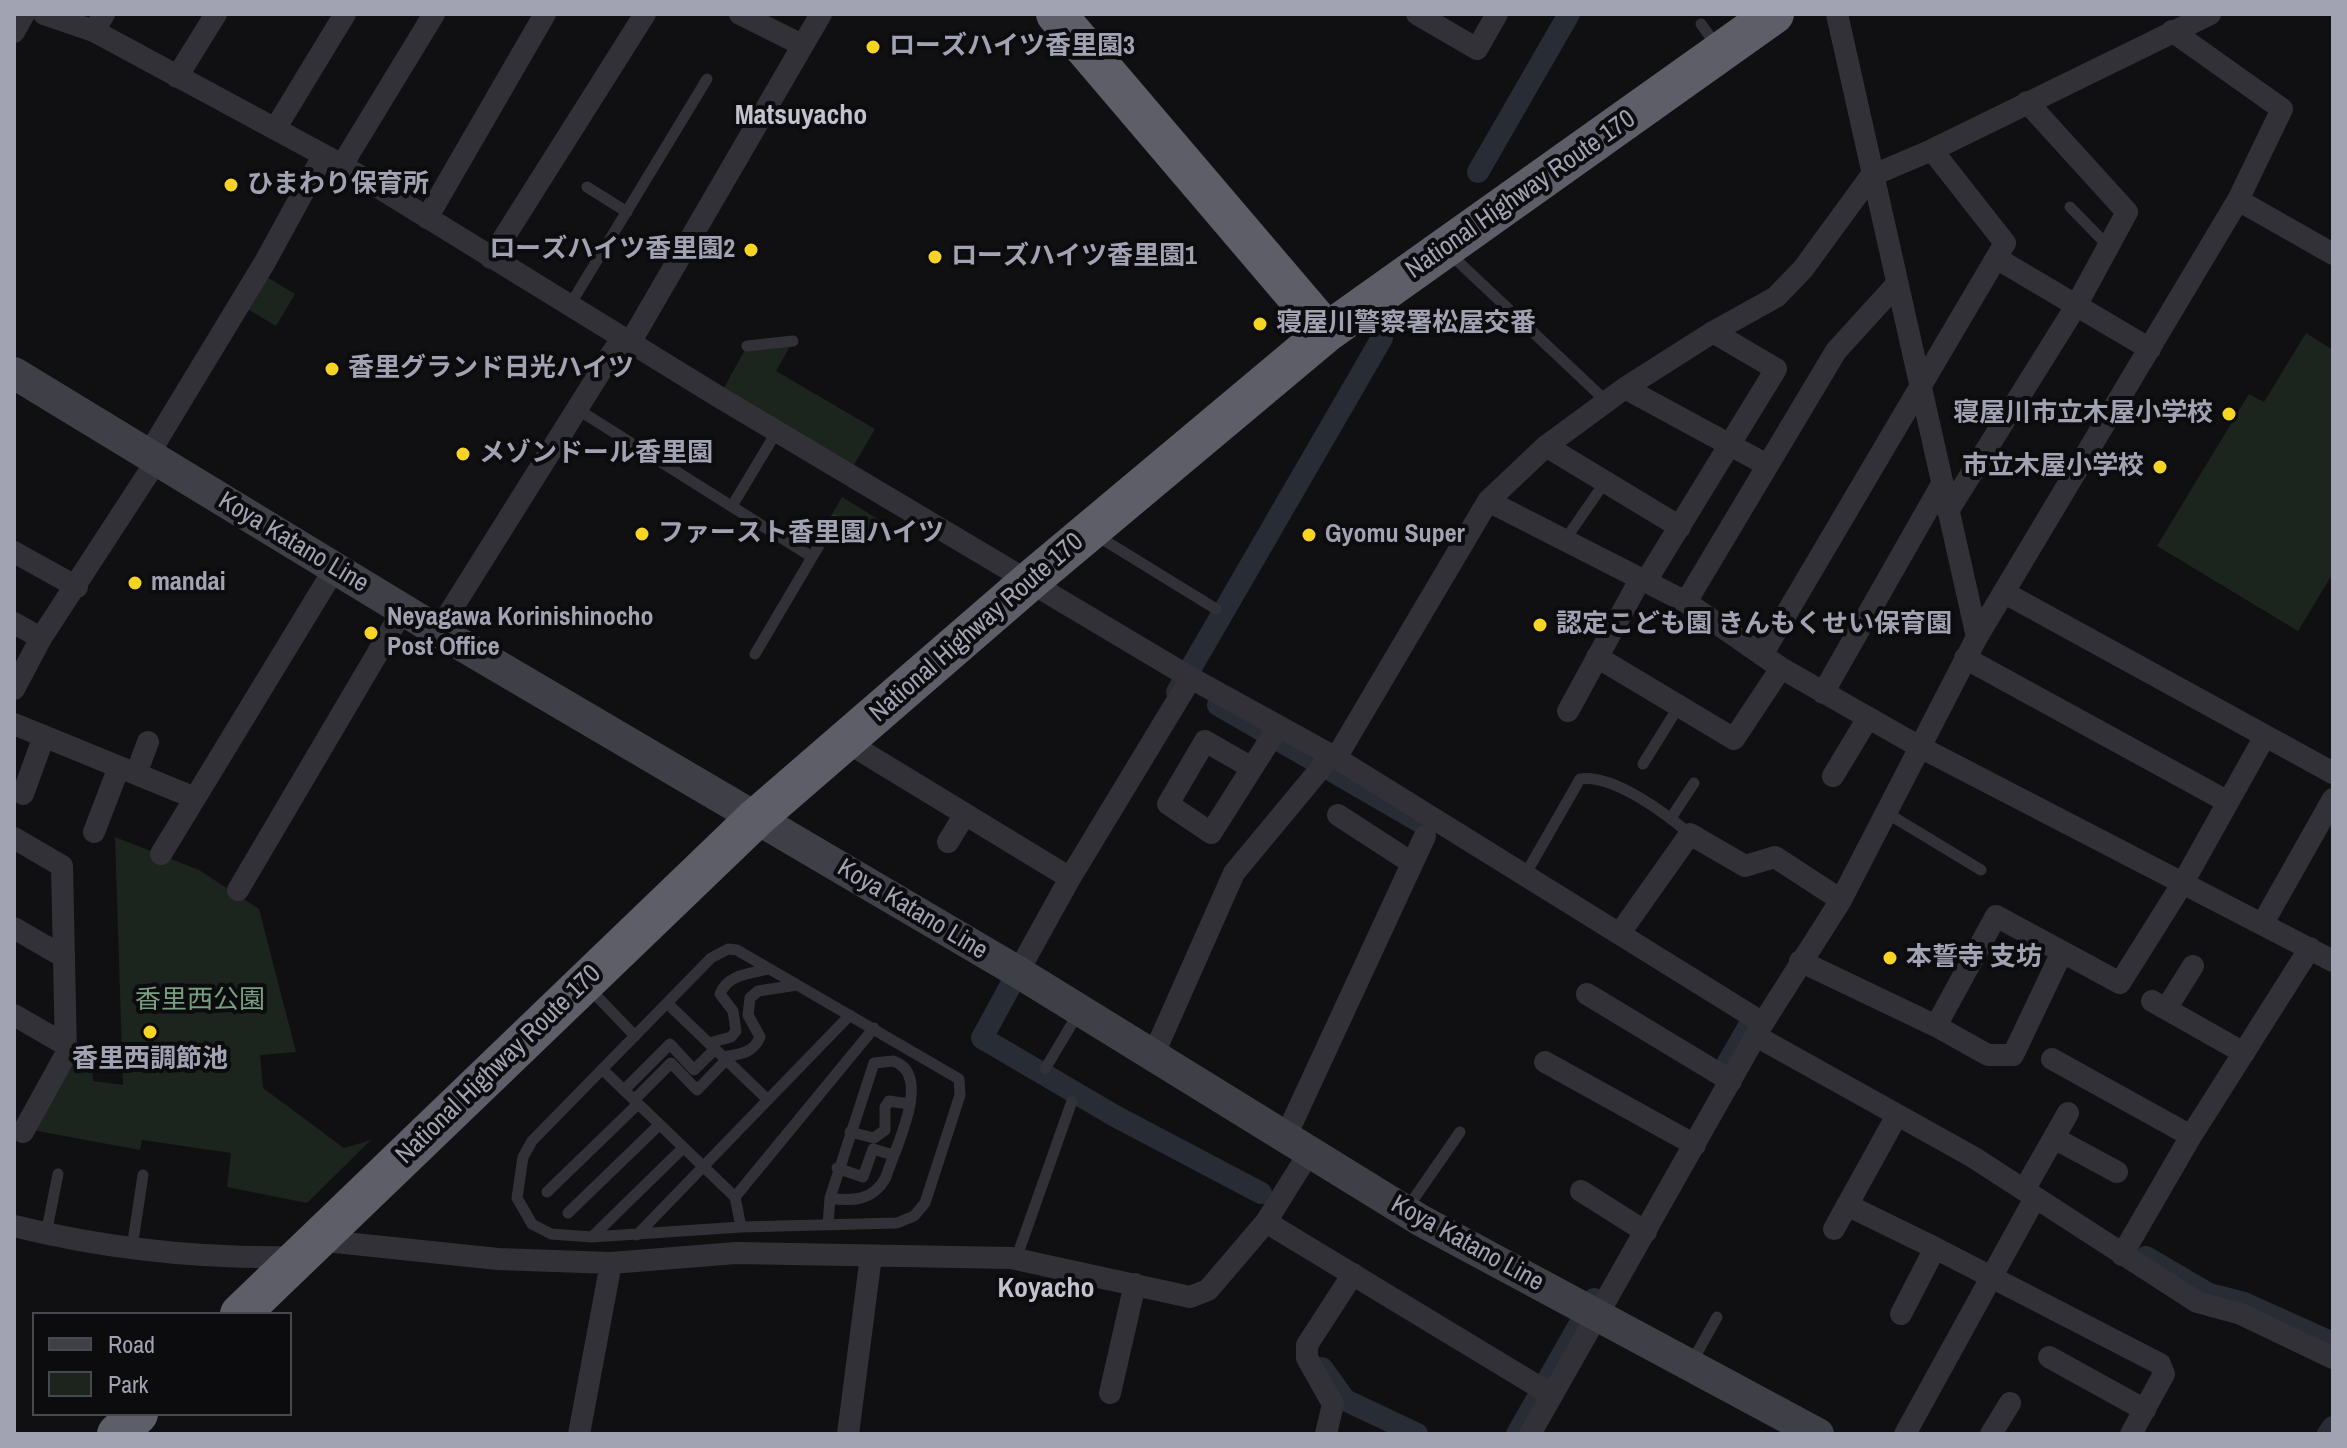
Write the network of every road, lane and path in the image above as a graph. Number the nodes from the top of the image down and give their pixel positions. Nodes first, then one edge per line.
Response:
1 (24, 14) edge
2 (44, 14) edge
3 (216, 14) edge
4 (345, 14) edge
5 (434, 14) edge
6 (545, 14) edge
7 (645, 14) edge
8 (740, 14) edge
9 (821, 14) edge
10 (1056, 14) edge
11 (1417, 14) edge
12 (1497, 14) edge
13 (1774, 14) edge
14 (1837, 14) edge
15 (2210, 14) edge
16 (99, 23) edge
17 (2172, 31) junction
18 (14, 32) edge
19 (802, 45) junction
20 (177, 77) junction
21 (707, 79) dead end
22 (2027, 102) junction
23 (275, 129) junction
24 (1932, 150) junction
25 (332, 161) junction
26 (1871, 176) junction
27 (587, 187) dead end
28 (2238, 200) junction
29 (2070, 207) dead end
30 (627, 212) junction
31 (427, 218) junction
32 (2108, 246) junction
33 (1445, 249) junction
34 (2333, 254) edge
35 (491, 258) junction
36 (1996, 258) junction
37 (1897, 284) junction
38 (570, 305) junction
39 (2076, 306) junction
40 (1327, 332) junction
41 (1713, 332) junction
42 (631, 341) junction
43 (793, 341) dead end
44 (747, 346) dead end
45 (2150, 349) junction
46 (14, 373) edge
47 (1920, 384) junction
48 (1616, 395) junction
49 (577, 409) junction
50 (777, 431) junction
51 (1729, 445) junction
52 (1546, 446) junction
53 (153, 458) junction
54 (1767, 465) junction
55 (1605, 482) junction
56 (1941, 486) junction
57 (1488, 501) junction
58 (732, 506) junction
59 (1948, 511) junction
60 (834, 520) dead end
61 (1680, 527) junction
62 (1090, 532) junction
63 (1565, 540) junction
64 (14, 552) edge
65 (812, 557) junction
66 (335, 568) junction
67 (1644, 579) junction
68 (1031, 580) junction
69 (77, 587) junction
70 (2005, 593) junction
71 (1686, 602) junction
72 (1216, 609) dead end
73 (403, 610) junction
74 (14, 623) edge
75 (438, 631) junction
76 (1977, 637) junction
77 (41, 638) junction
78 (755, 654) dead end
79 (1762, 655) junction
80 (1597, 657) junction
81 (1965, 658) junction
82 (1781, 668) junction
83 (1191, 678) junction
84 (14, 689) edge
85 (1823, 693) junction
86 (1679, 706) junction
87 (1568, 711) dead end
88 (1868, 718) junction
89 (14, 724) edge
90 (1274, 733) junction
91 (44, 736) junction
92 (2265, 736) junction
93 (845, 741) junction
94 (148, 742) dead end
95 (1918, 746) junction
96 (1328, 761) junction
97 (1643, 764) dead end
98 (1252, 768) dead end
99 (128, 770) junction
100 (2333, 773) edge
101 (1833, 776) dead end
102 (1694, 783) dead end
103 (23, 794) dead end
104 (195, 798) junction
105 (2333, 799) edge
106 (2228, 802) junction
107 (1885, 812) junction
108 (965, 814) junction
109 (1338, 815) dead end
110 (756, 818) junction
111 (1671, 818) junction
112 (94, 832) dead end
113 (1690, 834) junction
114 (1425, 836) dead end
115 (14, 838) edge
116 (948, 842) dead end
117 (161, 854) dead end
118 (1412, 863) junction
119 (1981, 870) dead end
120 (1525, 875) junction
121 (1070, 878) junction
122 (2184, 881) junction
123 (238, 890) dead end
124 (1841, 900) junction
125 (2263, 923) junction
126 (14, 928) edge
127 (1620, 933) junction
128 (2310, 948) junction
129 (2062, 952) junction
130 (64, 957) junction
131 (1800, 961) junction
132 (2333, 961) edge
133 (2193, 966) dead end
134 (769, 969) junction
135 (1018, 972) junction
136 (584, 983) junction
137 (798, 985) junction
138 (1587, 994) dead end
139 (667, 1003) junction
140 (1079, 1012) junction
141 (14, 1015) edge
142 (850, 1015) junction
143 (1936, 1026) junction
144 (874, 1028) junction
145 (1759, 1030) junction
146 (635, 1036) junction
147 (66, 1045) junction
148 (718, 1052) junction
149 (2244, 1053) junction
150 (1152, 1058) junction
151 (2052, 1059) dead end
152 (1545, 1062) dead end
153 (602, 1069) junction
154 (1045, 1069) dead end
155 (1724, 1077) junction
156 (624, 1090) junction
157 (768, 1100) junction
158 (1072, 1101) dead end
159 (636, 1102) junction
160 (909, 1104) junction
161 (2068, 1113) dead end
162 (1896, 1117) junction
163 (659, 1125) junction
164 (23, 1132) dead end
165 (850, 1132) junction
166 (1460, 1132) dead end
167 (2191, 1136) junction
168 (2054, 1138) junction
169 (1688, 1142) junction
170 (1297, 1145) junction
171 (683, 1148) junction
172 (893, 1155) junction
173 (706, 1167) junction
174 (837, 1168) junction
175 (2117, 1172) dead end
176 (58, 1174) dead end
177 (143, 1175) dead end
178 (2028, 1189) junction
179 (1581, 1191) dead end
180 (547, 1192) dead end
181 (735, 1197) junction
182 (830, 1198) junction
183 (1847, 1205) junction
184 (1405, 1211) junction
185 (568, 1213) dead end
186 (1266, 1222) junction
187 (828, 1224) junction
188 (14, 1226) edge
189 (741, 1227) junction
190 (1639, 1228) junction
191 (1834, 1229) dead end
192 (46, 1234) junction
193 (637, 1235) junction
194 (592, 1237) junction
195 (132, 1248) junction
196 (1935, 1248) junction
197 (2125, 1248) junction
198 (307, 1249) junction
199 (871, 1256) junction
200 (1016, 1259) junction
201 (611, 1263) junction
202 (1353, 1274) junction
203 (1993, 1279) junction
204 (1135, 1284) junction
205 (1590, 1311) junction
206 (242, 1312) edge
207 (1901, 1314) dead end
208 (1717, 1317) dead end
209 (2049, 1357) dead end
210 (2333, 1358) edge
211 (1690, 1366) junction
212 (1110, 1393) dead end
213 (1552, 1395) junction
214 (2010, 1403) dead end
215 (2145, 1410) junction
216 (136, 1416) edge
217 (1815, 1433) edge
218 (117, 1434) edge
219 (579, 1434) edge
220 (848, 1434) edge
221 (1326, 1434) edge
222 (1530, 1434) edge
223 (1905, 1434) edge
224 (1991, 1434) edge
225 (2131, 1434) edge

1 - 18 street
2 - 16 street
3 - 20 street
4 - 23 street
5 - 25 street
6 - 31 street
7 - 35 street
8 - 19 street
9 - 19 street
10 - 40 highway
11 - 12 street
13 - 33 highway, National Highway Route 170
14 - 26 street
15 - 17 street
16 - 20 street
17 - 22 street
17 - 28 street
19 - 42 street
20 - 23 street
21 - 30 lane
22 - 24 street
22 - 32 street
23 - 25 street
24 - 26 street
24 - 36 street
25 - 31 street
25 - 53 street
26 - 37 street
26 - 41 street
27 - 30 lane
28 - 34 street
28 - 45 street
29 - 32 lane
30 - 38 lane
31 - 35 street
32 - 39 street
33 - 40 highway, National Highway Route 170
33 - 48 lane
35 - 38 street
36 - 39 street
36 - 47 street
37 - 47 street
37 - 54 street
38 - 42 street
39 - 45 street
39 - 59 street
40 - 62 highway, National Highway Route 170
41 - 48 street
41 - 51 street
42 - 49 street
42 - 50 street
43 - 44 lane
45 - 70 street
46 - 53 main road, Koya Katano Line
47 - 56 street
47 - 79 street
48 - 51 street
48 - 52 street
49 - 58 lane
49 - 75 street
50 - 58 lane
50 - 68 street
51 - 54 street
51 - 61 street
52 - 55 street
52 - 57 street
53 - 66 main road, Koya Katano Line
53 - 69 street
54 - 71 street
55 - 61 street
55 - 63 lane
56 - 59 street
56 - 85 street
57 - 63 street
57 - 96 street
58 - 65 lane
59 - 76 street
60 - 65 lane
61 - 67 street
62 - 68 highway, National Highway Route 170
62 - 72 lane
63 - 67 street
64 - 69 street
65 - 78 lane
66 - 73 main road, Koya Katano Line
66 - 104 street
67 - 71 street
67 - 80 street
68 - 83 street
68 - 93 highway, National Highway Route 170
69 - 77 street
70 - 76 street
70 - 92 street
71 - 79 street
73 - 75 main road, Koya Katano Line
73 - 123 street
74 - 77 street
75 - 110 main road, Koya Katano Line
76 - 81 street
77 - 84 street
79 - 82 street
80 - 86 street
80 - 87 street
81 - 95 street
81 - 106 street
82 - 85 street
82 - 86 street
83 - 90 street
83 - 121 street
85 - 88 street
86 - 97 lane
88 - 95 street
88 - 101 street
89 - 91 street
90 - 96 street
90 - 98 street
91 - 99 street
91 - 103 street
92 - 100 street
92 - 106 street
93 - 108 street
93 - 110 highway, National Highway Route 170
94 - 99 street
95 - 107 street
95 - 122 street
96 - 120 street
96 - 150 street
99 - 104 street
99 - 112 street
102 - 111 lane
104 - 117 street
105 - 125 street
106 - 122 street
107 - 119 lane
107 - 124 street
108 - 116 street
108 - 121 street
109 - 118 street
110 - 135 main road, Koya Katano Line
110 - 136 highway, National Highway Route 170
111 - 113 lane
111 - 120 lane
113 - 124 street
113 - 127 street
114 - 118 street
115 - 130 street
118 - 170 street
120 - 127 street
121 - 135 street
122 - 125 street
122 - 129 street
124 - 131 street
125 - 128 street
126 - 130 street
127 - 145 street
128 - 132 street
128 - 149 street
129 - 143 street
129 - 143 street
130 - 147 street
131 - 143 street
131 - 145 street
133 - 149 street
134 - 137 lane
134 - 139 lane
134 - 148 lane
135 - 140 main road, Koya Katano Line
136 - 146 lane
136 - 198 highway, National Highway Route 170
137 - 142 lane
137 - 148 lane
138 - 155 street
139 - 146 lane
139 - 148 lane
140 - 150 main road, Koya Katano Line
140 - 154 lane
141 - 147 street
142 - 144 lane
142 - 157 lane
144 - 181 lane
144 - 187 lane
145 - 155 street
145 - 162 street
146 - 153 lane
147 - 164 street
148 - 156 lane
148 - 157 lane
148 - 159 lane
149 - 167 street
150 - 170 main road, Koya Katano Line
151 - 167 street
152 - 169 street
153 - 156 lane
153 - 194 lane
155 - 169 street
156 - 159 lane
157 - 173 lane
158 - 200 lane
159 - 163 lane
159 - 180 lane
160 - 165 lane
160 - 165 lane
160 - 172 lane
161 - 168 street
162 - 178 street
162 - 183 street
163 - 171 lane
163 - 185 lane
165 - 174 lane
166 - 184 lane
167 - 197 street
168 - 175 street
168 - 178 street
169 - 190 street
170 - 184 main road, Koya Katano Line
170 - 186 street
171 - 173 lane
171 - 194 lane
172 - 174 lane
172 - 182 lane
173 - 181 lane
173 - 193 lane
174 - 182 lane
176 - 192 lane
177 - 195 lane
178 - 197 street
178 - 203 street
179 - 190 street
181 - 189 lane
182 - 187 lane
183 - 191 street
183 - 196 street
184 - 205 main road, Koya Katano Line
186 - 202 street
186 - 204 street
187 - 189 lane
188 - 192 street
189 - 193 lane
190 - 205 street
192 - 195 street
193 - 194 lane
195 - 198 street
196 - 203 street
196 - 207 street
197 - 210 street
198 - 201 street
198 - 206 highway, National Highway Route 170
199 - 200 street
199 - 201 street
199 - 220 street
200 - 204 street
201 - 219 street
202 - 213 street
202 - 221 street
203 - 215 street
203 - 223 street
204 - 212 street
205 - 211 main road, Koya Katano Line
205 - 213 street
208 - 211 lane
209 - 215 street
211 - 217 main road, Koya Katano Line
213 - 222 street
214 - 224 street
215 - 225 street
216 - 218 highway

